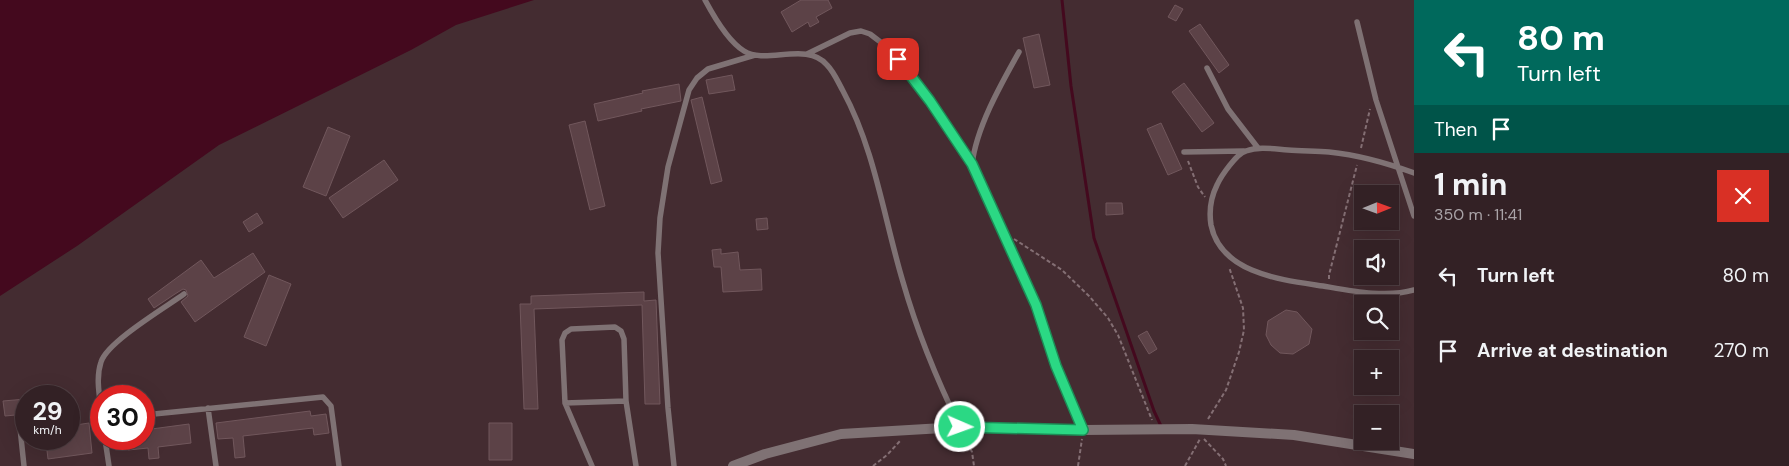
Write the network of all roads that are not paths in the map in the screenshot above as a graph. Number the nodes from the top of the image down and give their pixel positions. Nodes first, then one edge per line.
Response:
1 (705, 0) edge
2 (1357, 22) dead end
3 (1019, 52) dead end
4 (807, 54) junction
5 (755, 55) junction
6 (1207, 68) dead end
7 (1258, 148) junction
8 (1244, 151) junction
9 (1184, 152) road end
10 (972, 164) junction
11 (1398, 168) junction
12 (1414, 173) edge
13 (1414, 216) edge
14 (1414, 290) edge
15 (184, 294) dead end
16 (99, 385) edge
17 (626, 401) junction
18 (565, 403) junction
19 (208, 408) junction
20 (155, 414) edge
21 (960, 427) junction
22 (1083, 430) junction
23 (22, 450) edge
24 (107, 450) edge
25 (1414, 454) edge
26 (24, 466) edge
27 (109, 466) edge
28 (216, 466) edge
29 (339, 466) edge
30 (592, 466) edge
31 (636, 466) edge
32 (674, 466) edge
33 (733, 466) edge

1 - 5 lane
2 - 11 lane
3 - 10 lane
4 - 5 lane
4 - 10 lane
4 - 21 lane
5 - 32 lane
6 - 7 lane
7 - 8 lane
7 - 11 lane
8 - 9 lane
8 - 14 lane
10 - 22 lane
11 - 12 lane
11 - 13 lane
15 - 16 lane
17 - 18 lane
17 - 18 lane
17 - 31 lane
18 - 30 lane
19 - 20 lane
19 - 28 lane
19 - 29 lane
21 - 22 street
21 - 33 street
22 - 25 street
23 - 26 lane
24 - 27 lane

